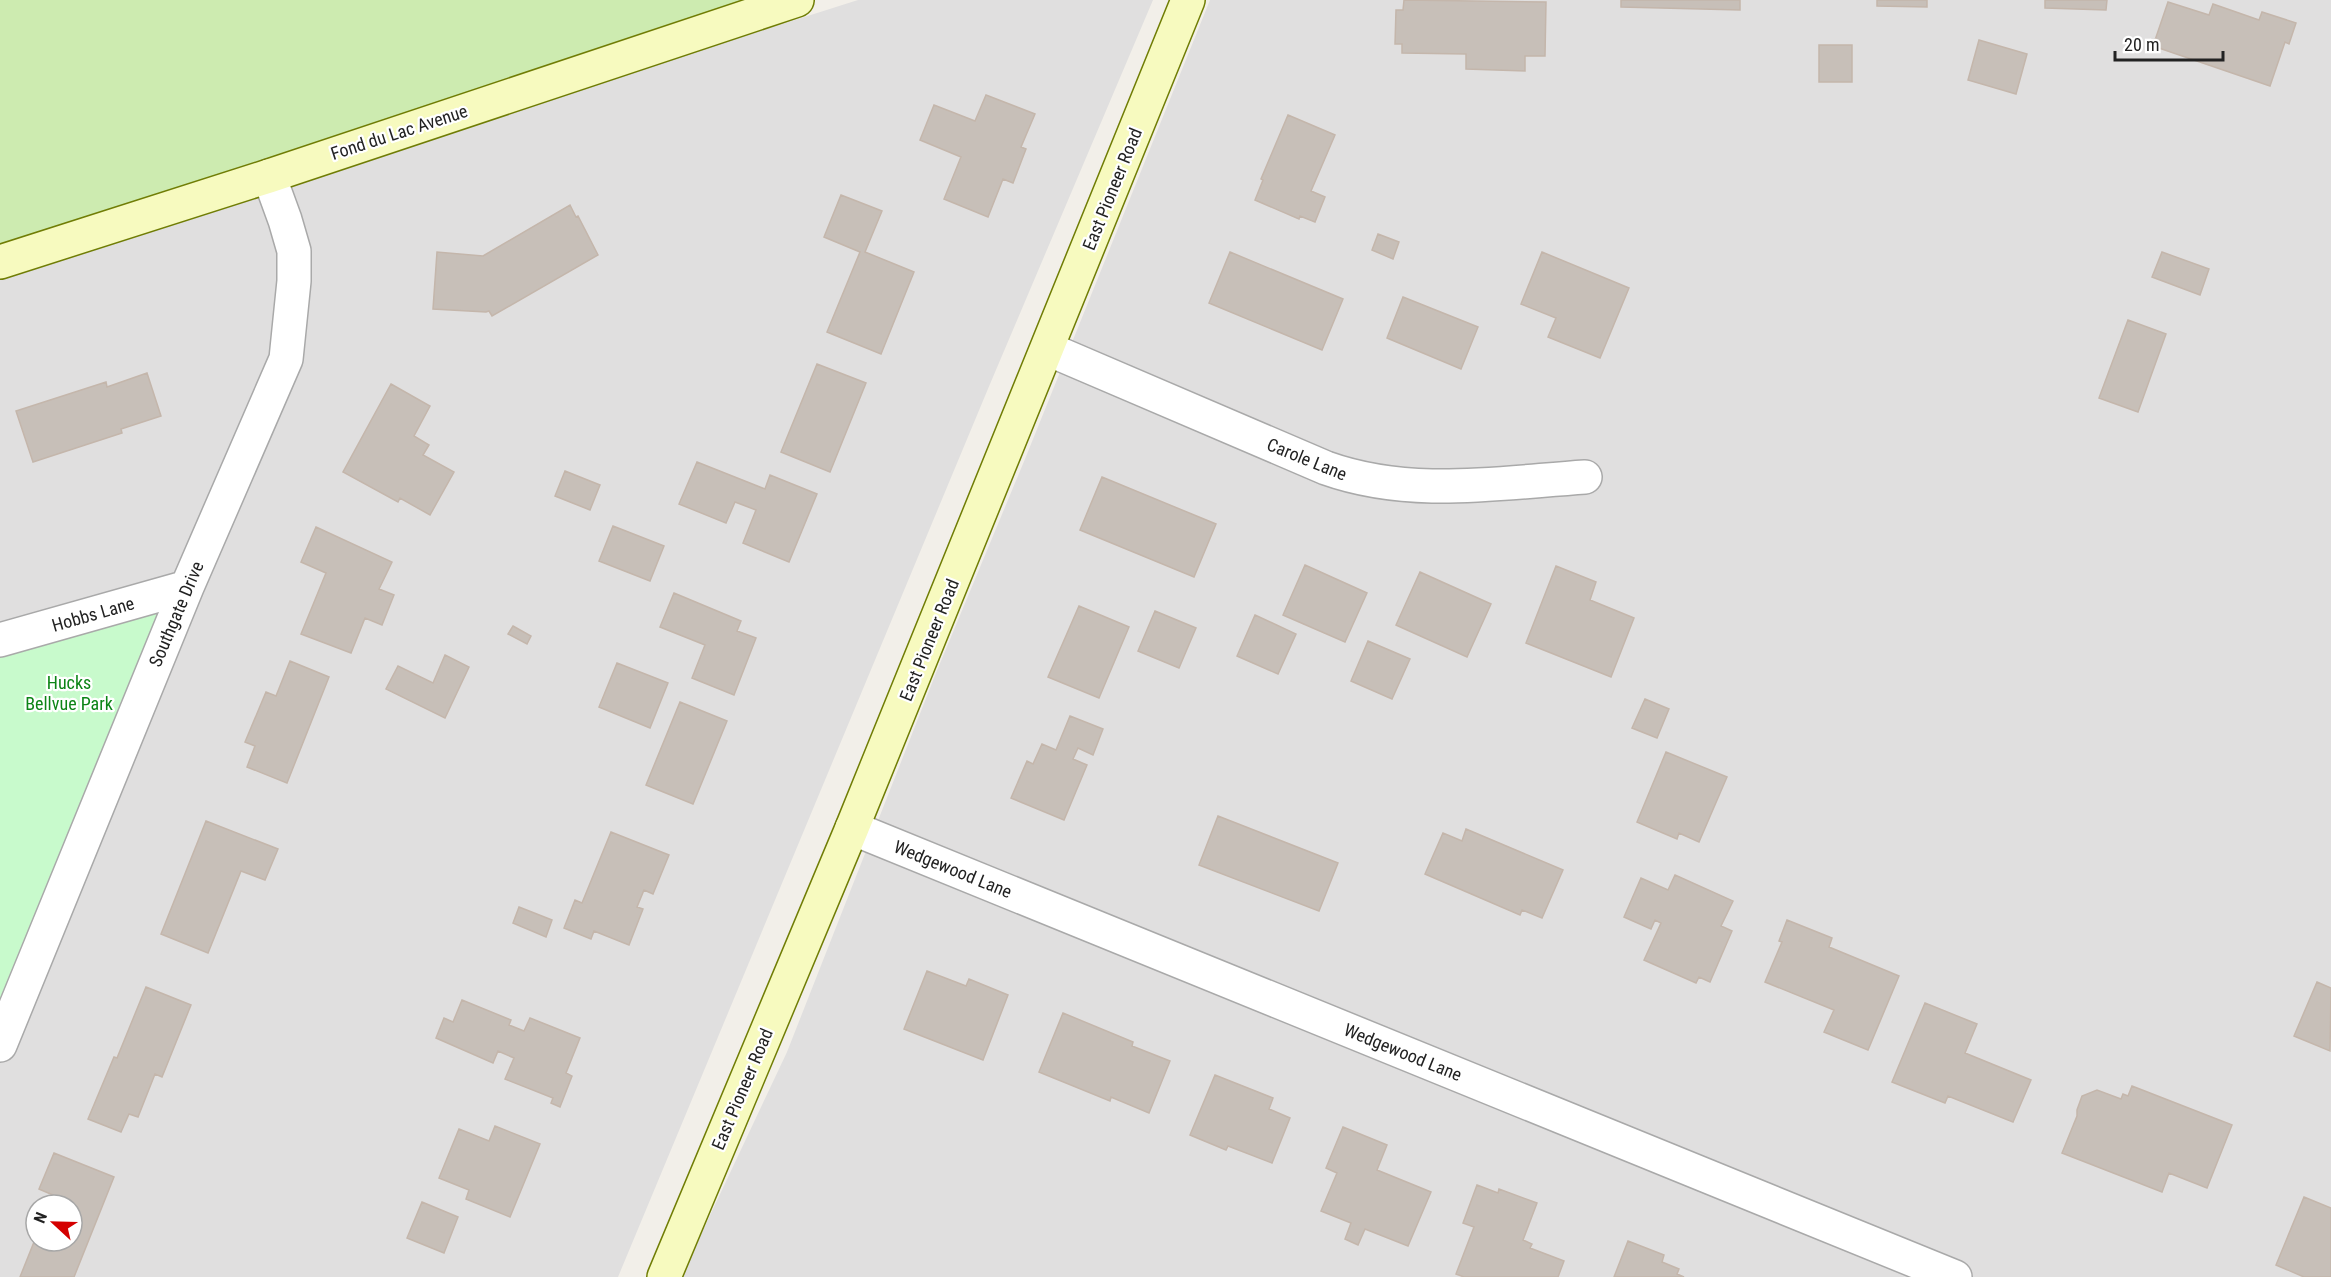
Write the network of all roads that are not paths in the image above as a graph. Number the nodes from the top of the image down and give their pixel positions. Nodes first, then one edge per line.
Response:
1 (798, 0) edge
2 (1188, 0) edge
3 (269, 176) junction
4 (0, 262) edge
5 (1048, 349) junction
6 (1585, 477) dead end
7 (187, 587) junction
8 (0, 640) edge
9 (852, 828) junction
10 (0, 1045) edge
11 (664, 1277) edge
12 (1955, 1277) edge

1 - 3 main road, Fond du Lac Avenue
2 - 5 main road, East Pioneer Road
3 - 4 main road, Fond du Lac Avenue
3 - 7 street, Southgate Drive
5 - 6 street, Carole Lane
5 - 9 main road, East Pioneer Road
7 - 8 street, Hobbs Lane
7 - 10 street, Southgate Drive
9 - 11 main road, East Pioneer Road
9 - 12 street, Wedgewood Lane

